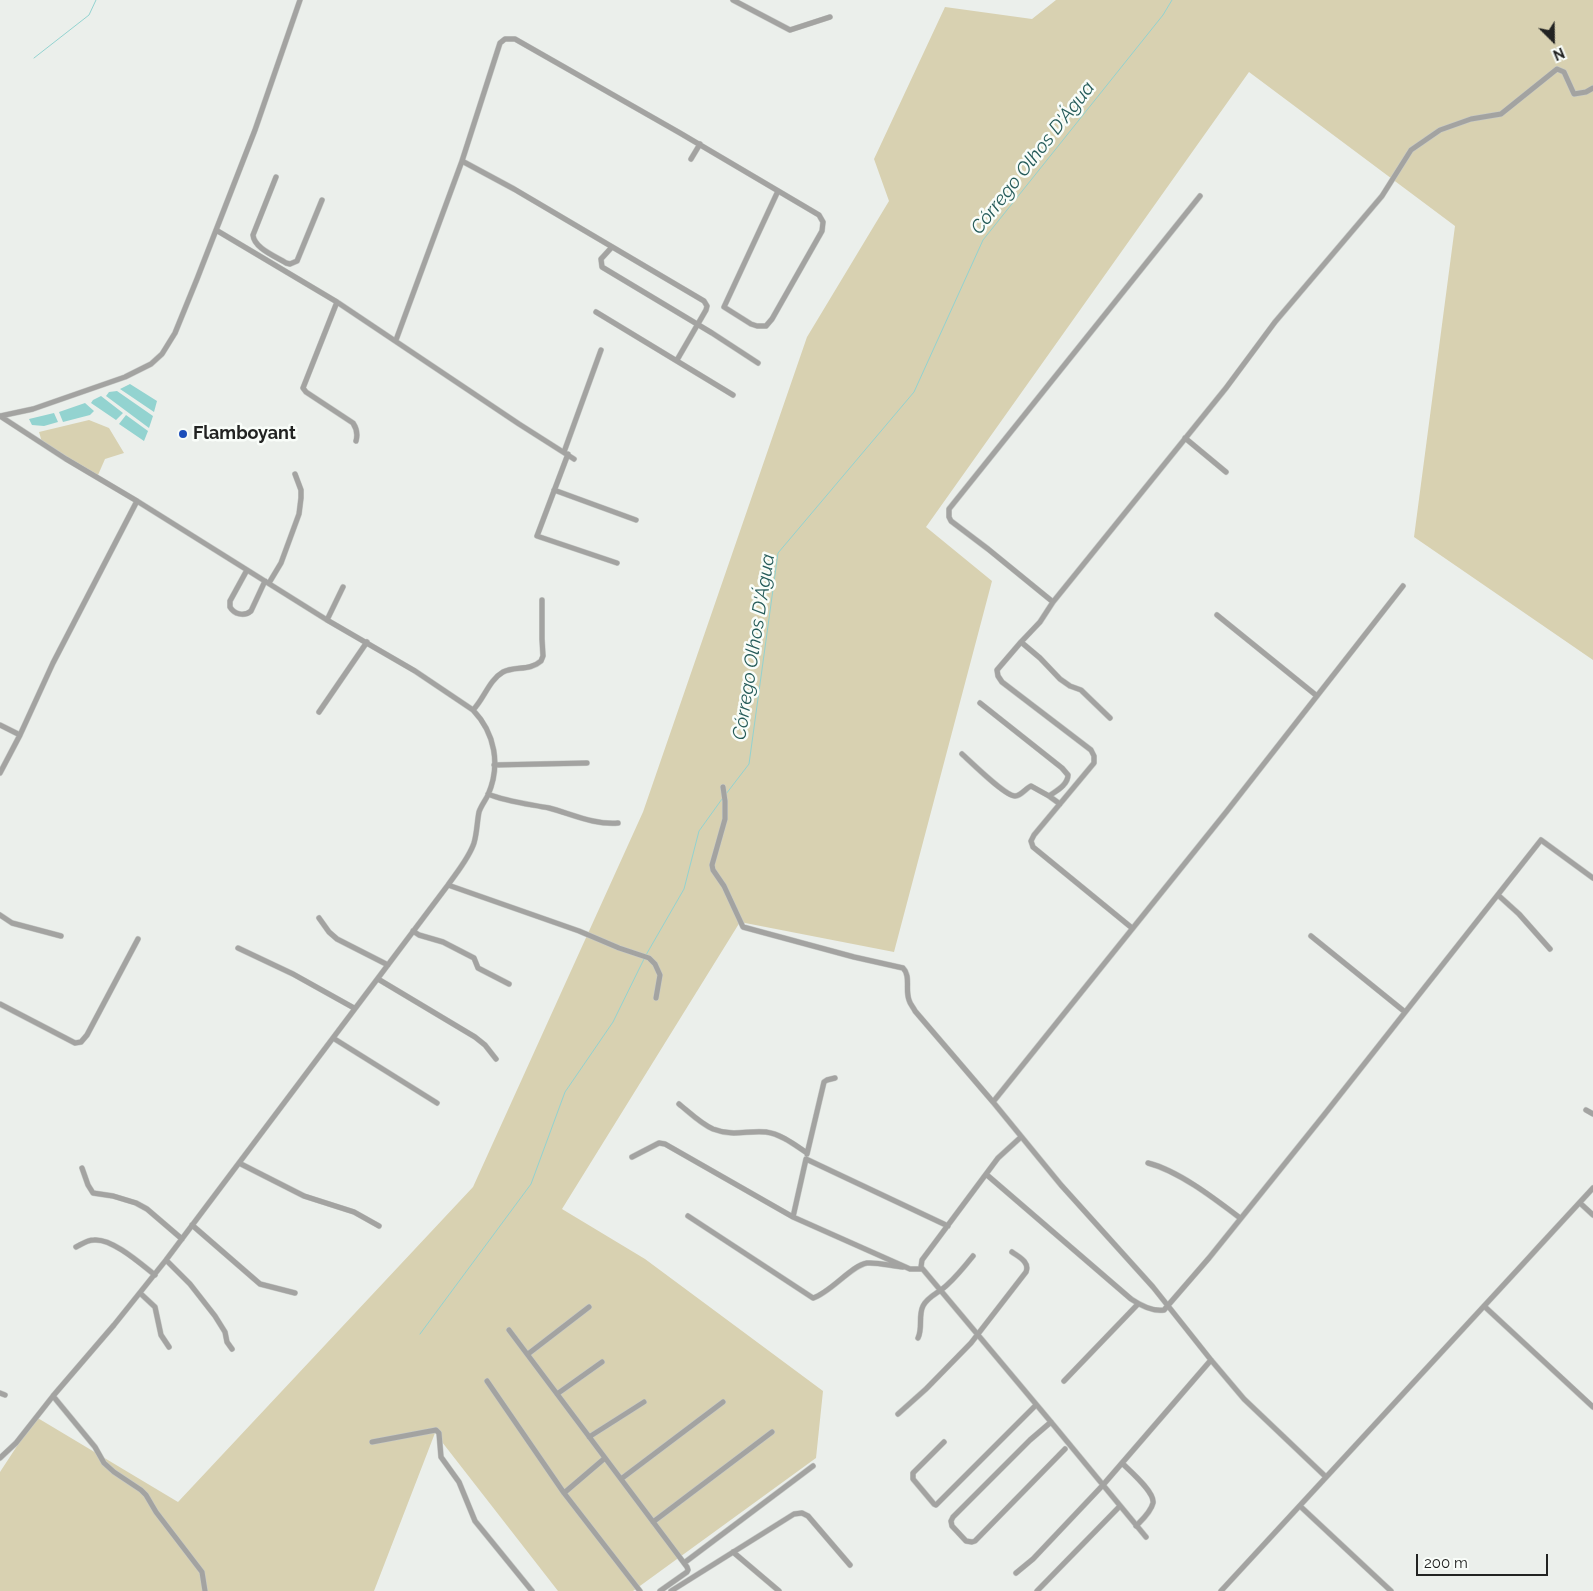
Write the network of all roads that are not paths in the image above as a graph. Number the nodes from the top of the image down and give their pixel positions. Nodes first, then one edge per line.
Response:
1 (300, 0) edge
2 (735, 0) edge
3 (830, 18) dead end
4 (1593, 88) edge
5 (700, 144) junction
6 (691, 159) dead end
7 (462, 161) junction
8 (276, 177) dead end
9 (778, 191) junction
10 (1200, 196) dead end
11 (322, 200) dead end
12 (216, 230) junction
13 (612, 247) junction
14 (273, 255) junction
15 (269, 262) junction
16 (337, 302) junction
17 (596, 312) dead end
18 (697, 325) junction
19 (396, 340) junction
20 (601, 350) dead end
21 (677, 360) junction
22 (758, 363) dead end
23 (733, 395) dead end
24 (0, 416) edge
25 (1185, 438) junction
26 (356, 441) dead end
27 (566, 453) junction
28 (574, 459) dead end
29 (1226, 472) dead end
30 (295, 474) dead end
31 (554, 490) junction
32 (137, 502) junction
33 (636, 520) dead end
34 (617, 563) dead end
35 (247, 570) junction
36 (267, 582) junction
37 (1403, 586) dead end
38 (343, 587) dead end
39 (542, 600) dead end
40 (1053, 602) junction
41 (1217, 615) dead end
42 (327, 620) junction
43 (367, 642) junction
44 (1021, 642) junction
45 (1317, 696) junction
46 (980, 703) dead end
47 (473, 710) junction
48 (319, 712) dead end
49 (1110, 718) dead end
50 (0, 725) edge
51 (20, 735) junction
52 (962, 754) dead end
53 (587, 763) dead end
54 (494, 765) junction
55 (0, 773) edge
56 (723, 787) dead end
57 (488, 794) junction
58 (1049, 796) junction
59 (1060, 804) junction
60 (618, 823) dead end
61 (1593, 878) edge
62 (448, 885) junction
63 (1498, 895) junction
64 (0, 915) edge
65 (319, 918) dead end
66 (1132, 928) junction
67 (413, 931) junction
68 (61, 936) dead end
69 (1312, 936) dead end
70 (138, 940) dead end
71 (238, 948) dead end
72 (1550, 949) dead end
73 (388, 965) junction
74 (378, 979) junction
75 (509, 984) dead end
76 (656, 998) dead end
77 (0, 1004) edge
78 (354, 1008) junction
79 (1405, 1012) junction
80 (333, 1038) junction
81 (496, 1059) dead end
82 (835, 1078) dead end
83 (993, 1102) junction
84 (438, 1103) dead end
85 (679, 1104) dead end
86 (1586, 1110) dead end
87 (1593, 1114) edge
88 (1021, 1137) junction
89 (807, 1152) junction
90 (632, 1157) dead end
91 (806, 1159) junction
92 (239, 1163) junction
93 (1148, 1163) dead end
94 (82, 1168) dead end
95 (987, 1175) junction
96 (1593, 1188) edge
97 (1580, 1203) junction
98 (1593, 1215) edge
99 (688, 1216) dead end
100 (794, 1217) junction
101 (1240, 1218) junction
102 (192, 1225) junction
103 (379, 1226) dead end
104 (948, 1226) junction
105 (182, 1239) junction
106 (76, 1247) dead end
107 (1012, 1252) dead end
108 (974, 1256) dead end
109 (166, 1260) junction
110 (910, 1269) junction
111 (922, 1269) junction
112 (155, 1275) junction
113 (940, 1290) junction
114 (140, 1293) junction
115 (295, 1293) dead end
116 (1138, 1304) junction
117 (1168, 1306) junction
118 (1484, 1306) junction
119 (589, 1307) dead end
120 (509, 1330) dead end
121 (978, 1334) junction
122 (918, 1338) dead end
123 (170, 1347) dead end
124 (232, 1349) dead end
125 (528, 1354) junction
126 (1211, 1360) junction
127 (602, 1362) dead end
128 (487, 1381) dead end
129 (1064, 1382) dead end
130 (557, 1394) junction
131 (53, 1396) junction
132 (644, 1402) dead end
133 (723, 1402) dead end
134 (1036, 1404) junction
135 (1593, 1407) edge
136 (898, 1414) dead end
137 (1051, 1422) junction
138 (772, 1432) dead end
139 (590, 1437) junction
140 (372, 1442) dead end
141 (944, 1442) dead end
142 (1065, 1449) dead end
143 (1, 1455) edge
144 (605, 1458) junction
145 (1122, 1463) junction
146 (813, 1466) dead end
147 (1326, 1477) junction
148 (621, 1479) junction
149 (1103, 1485) junction
150 (564, 1493) junction
151 (1120, 1506) junction
152 (1300, 1506) junction
153 (653, 1522) junction
154 (1136, 1526) junction
155 (1146, 1537) dead end
156 (733, 1552) junction
157 (684, 1563) junction
158 (850, 1565) dead end
159 (1016, 1573) dead end
160 (205, 1591) edge
161 (532, 1591) edge
162 (640, 1591) edge
163 (660, 1591) edge
164 (671, 1591) edge
165 (779, 1591) edge
166 (1037, 1591) edge
167 (1221, 1591) edge
168 (1391, 1591) edge

1 - 12 street
2 - 3 street
4 - 25 street
5 - 6 street
5 - 7 street
5 - 9 street
7 - 13 street
7 - 19 street
8 - 14 street
9 - 9 street
10 - 40 street
11 - 14 street
12 - 15 street
12 - 24 street
13 - 18 street
13 - 18 street
14 - 15 street
15 - 16 street
16 - 19 street
16 - 26 street
17 - 21 street
18 - 21 street
18 - 22 street
19 - 27 street
20 - 27 street
21 - 23 street
24 - 32 street
25 - 29 street
25 - 40 street
27 - 28 street
27 - 31 street
30 - 36 street
31 - 33 street
31 - 34 street
32 - 35 street
32 - 51 street
35 - 36 street
35 - 36 street
36 - 42 street
37 - 45 street
38 - 42 street
39 - 47 street
40 - 44 street
41 - 45 street
42 - 43 street
43 - 47 street
43 - 48 street
44 - 49 street
44 - 59 street
45 - 66 street
46 - 58 street
47 - 54 street
50 - 51 street
51 - 55 street
52 - 58 street
53 - 54 street
54 - 57 street
56 - 83 street
57 - 60 street
57 - 62 street
58 - 59 street
59 - 66 street
61 - 63 street
62 - 67 street
62 - 76 street
63 - 72 street
63 - 79 street
64 - 68 street
65 - 73 street
66 - 83 street
67 - 73 street
67 - 75 street
69 - 79 street
70 - 77 street
71 - 78 street
73 - 74 street
74 - 78 street
74 - 81 street
78 - 80 street
79 - 101 street
80 - 84 street
80 - 92 street
82 - 89 street
83 - 88 street
85 - 89 street
86 - 87 street
88 - 95 street
88 - 117 street
89 - 91 street
90 - 100 street
91 - 100 street
91 - 104 street
92 - 102 street
92 - 103 street
93 - 101 street
94 - 105 street
95 - 104 street
95 - 116 street
96 - 97 street
97 - 98 street
97 - 118 street
99 - 110 street
100 - 110 street
101 - 117 street
102 - 105 street
102 - 115 street
104 - 111 street
105 - 109 street
106 - 112 street
107 - 121 street
108 - 113 street
109 - 112 street
109 - 124 street
110 - 111 street
111 - 113 street
112 - 114 street
113 - 121 street
113 - 122 street
114 - 123 street
114 - 131 street
116 - 117 street
116 - 129 street
117 - 126 street
118 - 135 street
118 - 147 street
119 - 125 street
120 - 125 street
121 - 134 street
121 - 136 street
125 - 130 street
126 - 145 street
126 - 147 street
127 - 130 street
128 - 150 street
130 - 139 street
131 - 143 street
131 - 160 street
132 - 139 street
133 - 148 street
134 - 137 street
134 - 141 street
137 - 142 street
137 - 149 street
138 - 153 street
139 - 144 street
140 - 161 street
144 - 148 street
144 - 150 street
145 - 149 street
145 - 154 street
146 - 157 street
147 - 152 street
148 - 153 street
149 - 151 street
149 - 159 street
150 - 162 street
151 - 154 street
151 - 166 street
152 - 167 street
152 - 168 street
153 - 157 street
154 - 155 street
156 - 158 street
156 - 164 street
156 - 165 street
157 - 163 street

